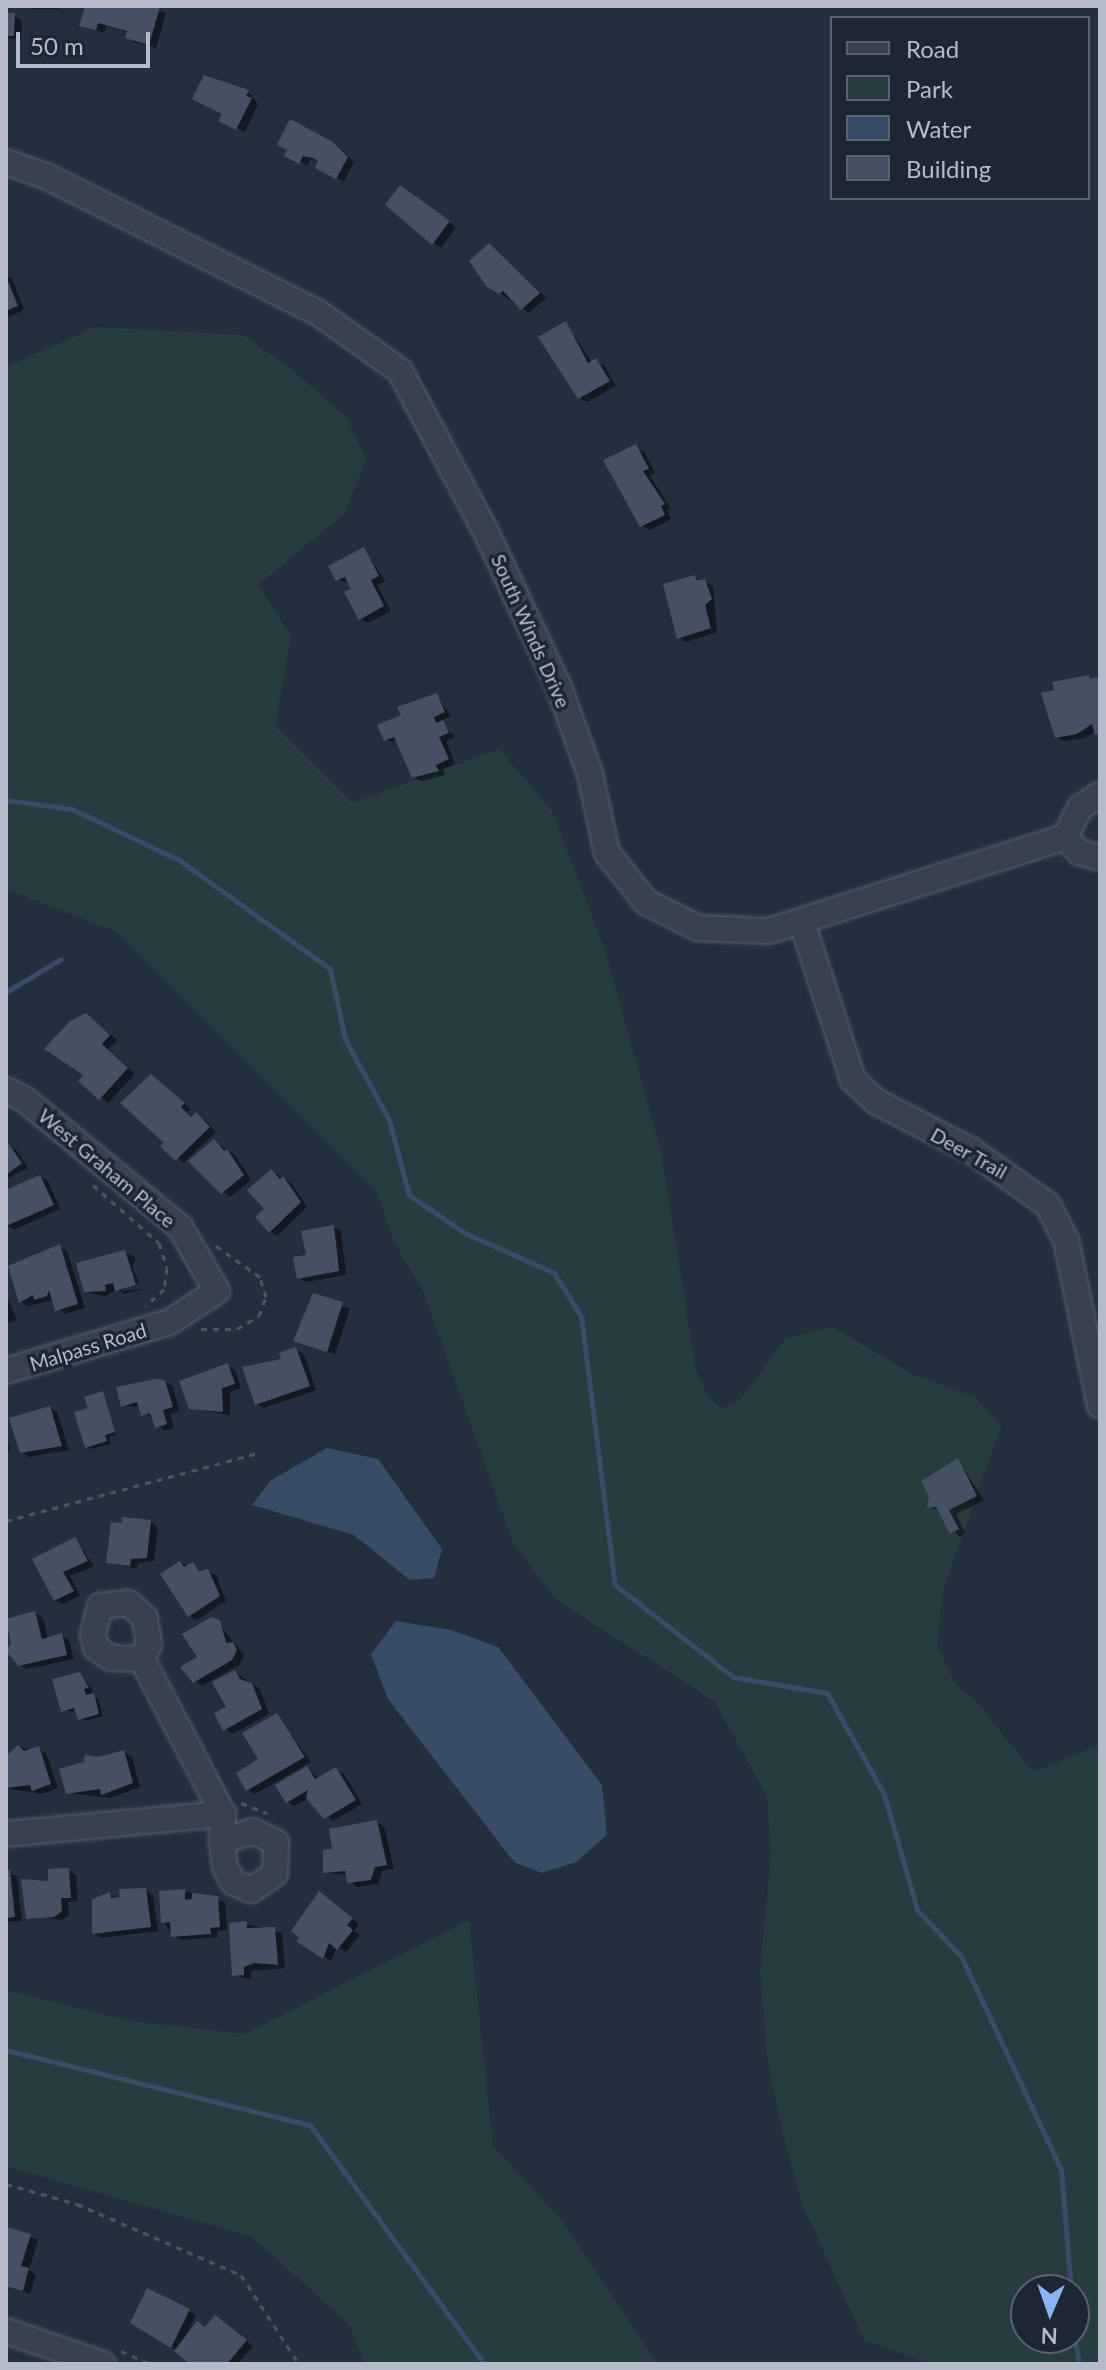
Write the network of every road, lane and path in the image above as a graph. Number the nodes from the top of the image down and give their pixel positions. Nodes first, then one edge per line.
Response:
1 (6, 162) edge
2 (1100, 794) edge
3 (1065, 837) junction
4 (1100, 858) edge
5 (802, 922) junction
6 (6, 1090) edge
7 (90, 1182) dead end
8 (206, 1238) dead end
9 (135, 1310) dead end
10 (178, 1328) junction
11 (6, 1371) edge
12 (1100, 1406) edge
13 (258, 1453) dead end
14 (6, 1521) edge
15 (142, 1659) dead end
16 (223, 1814) junction
17 (6, 1834) edge
18 (222, 1841) dead end
19 (6, 2184) edge
20 (6, 2331) edge
21 (103, 2364) edge
22 (299, 2364) edge

1 - 5 street, South Winds Drive
2 - 3 street
3 - 4 street
3 - 5 street, South Winds Drive
5 - 12 street, Deer Trail
6 - 10 street, West Graham Place
7 - 9 path
8 - 10 path
10 - 11 street, Malpass Road
13 - 14 path
15 - 16 street
16 - 17 street
16 - 18 street
19 - 22 path
20 - 21 street

